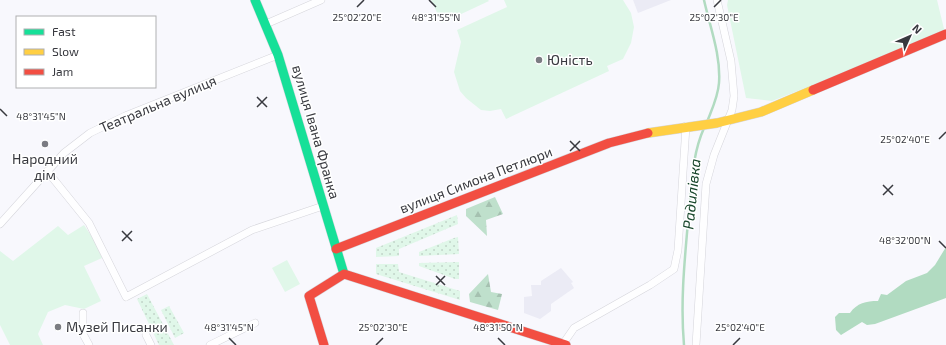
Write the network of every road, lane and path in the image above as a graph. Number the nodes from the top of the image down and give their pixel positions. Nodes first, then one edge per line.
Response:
1 (255, 0) edge
2 (321, 0) edge
3 (717, 0) edge
4 (266, 24) junction
5 (946, 36) edge
6 (278, 55) junction
7 (728, 120) junction
8 (686, 126) junction
9 (47, 171) junction
10 (323, 206) junction
11 (0, 222) edge
12 (336, 249) junction
13 (344, 274) junction
14 (83, 313) dead end
15 (255, 323) dead end
16 (146, 335) dead end
17 (564, 344) edge
18 (89, 345) edge
19 (151, 345) edge
20 (210, 345) edge
21 (324, 345) edge
22 (696, 345) edge

1 - 4 street, вулиця Івана Франка
2 - 4 street
3 - 7 street
4 - 6 street, вулиця Івана Франка
5 - 7 street
6 - 9 street, Театральна вулиця
6 - 10 street, вулиця Івана Франка
7 - 8 street, вулиця Симона Петлюри
7 - 22 street
8 - 12 street, вулиця Симона Петлюри
8 - 17 street
9 - 10 street
9 - 11 street, Театральна вулиця
10 - 12 street, вулиця Івана Франка
12 - 13 street, вулиця Івана Франка
13 - 17 street
13 - 21 street
14 - 18 street
15 - 20 street
16 - 19 street

